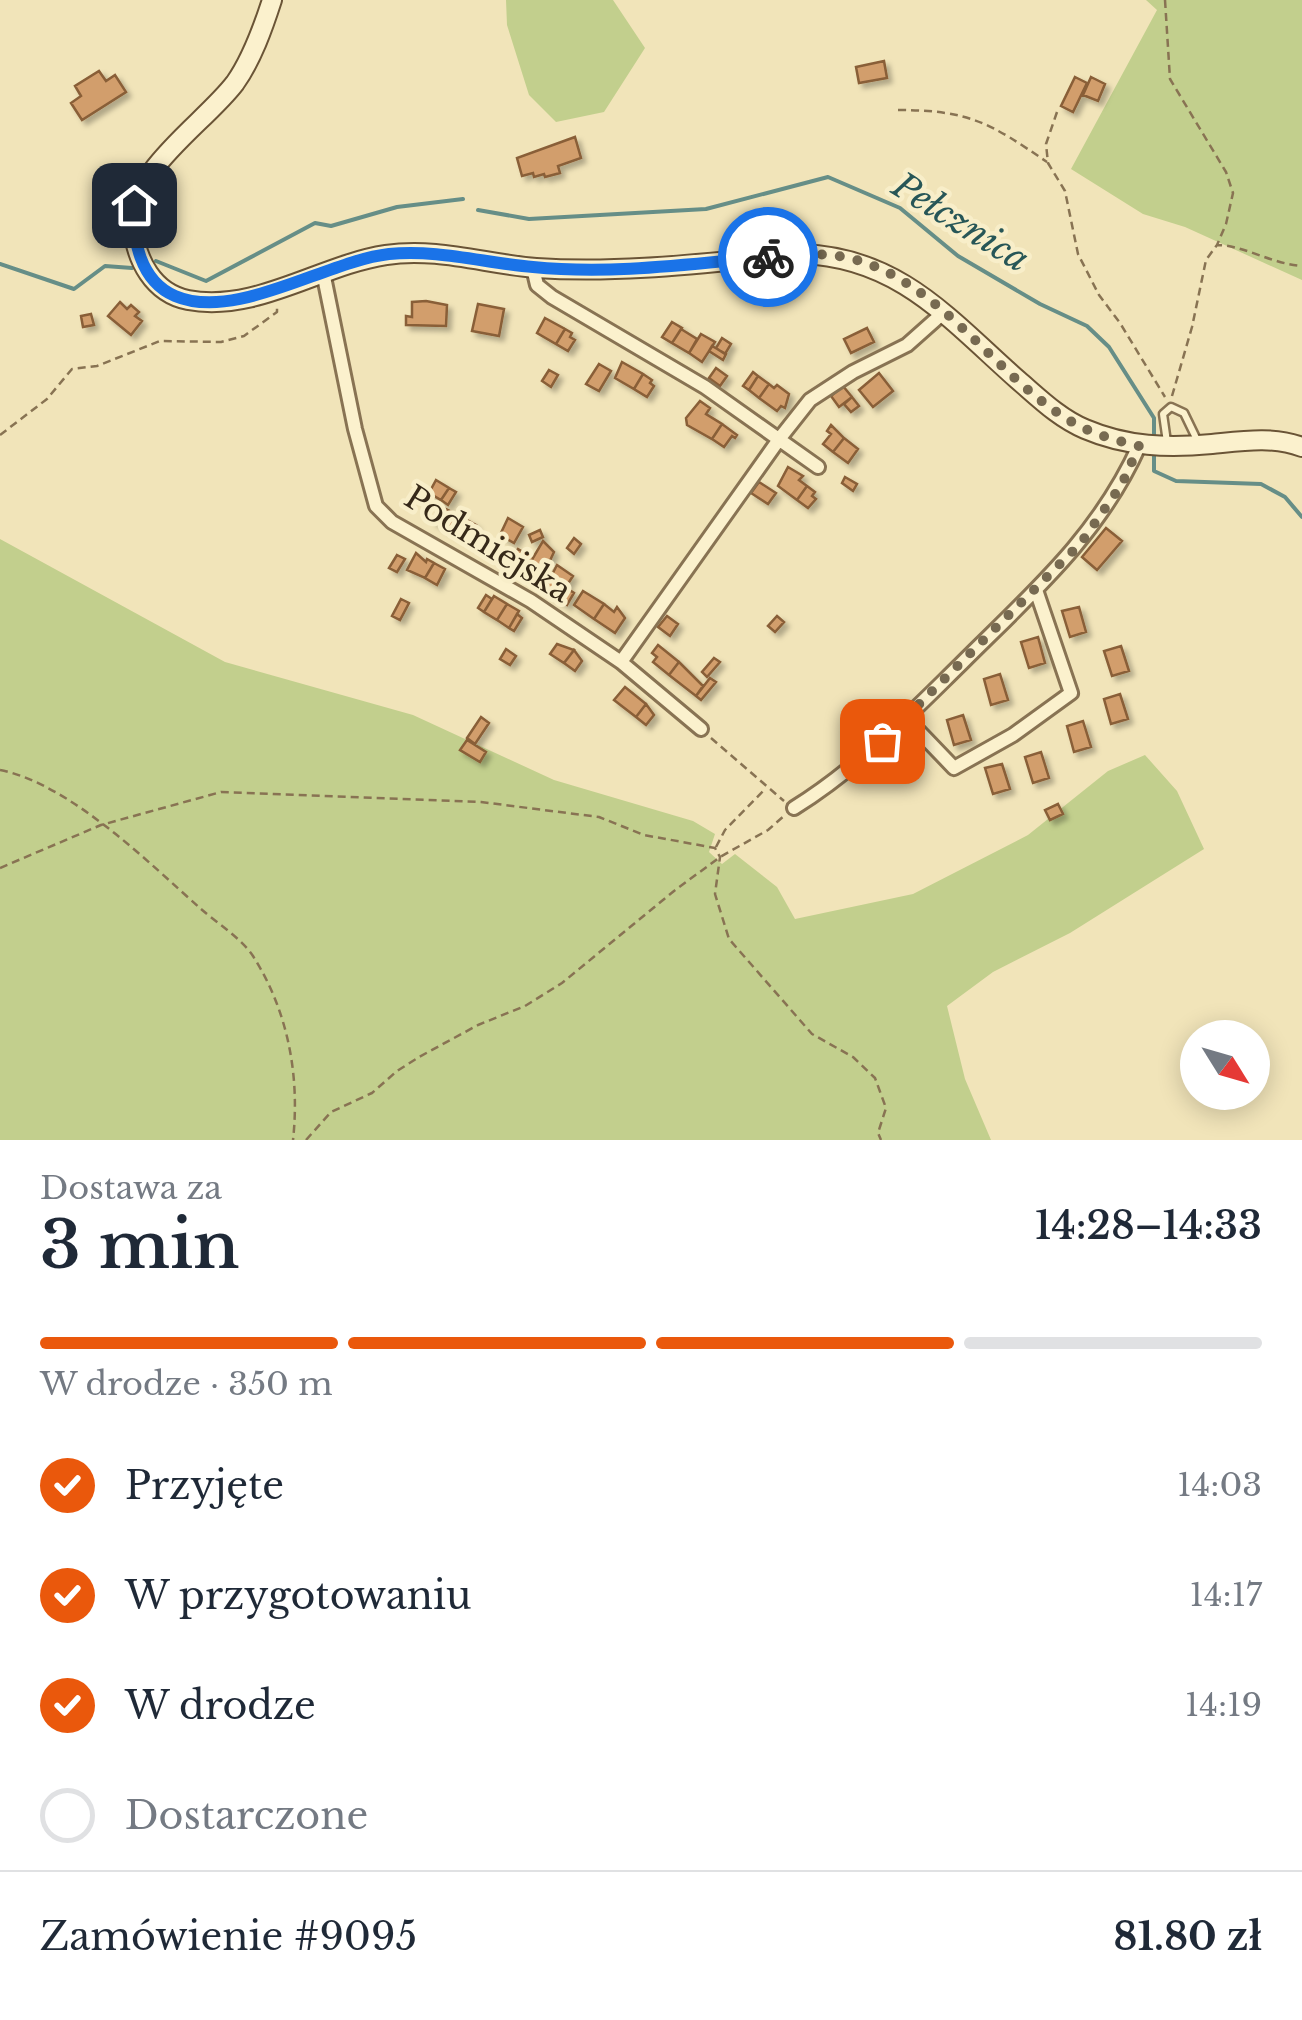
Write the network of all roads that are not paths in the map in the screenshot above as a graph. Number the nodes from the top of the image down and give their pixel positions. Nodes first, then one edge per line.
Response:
1 (272, 0) edge
2 (533, 268) junction
3 (323, 272) junction
4 (944, 313) junction
5 (780, 438) junction
6 (1200, 445) junction
7 (1153, 446) junction
8 (1302, 447) edge
9 (818, 467) dead end
10 (1036, 590) junction
11 (621, 662) junction
12 (906, 718) junction
13 (701, 728) road end
14 (794, 808) road end

1 - 3 main road
2 - 3 main road
2 - 4 main road
2 - 5 street
3 - 11 street, Podmiejska
4 - 5 street
4 - 7 main road
5 - 9 street
5 - 11 street
6 - 7 main road
6 - 7 lane
6 - 8 main road
7 - 10 street
10 - 12 street
10 - 12 street
11 - 13 street, Podmiejska
12 - 14 street

